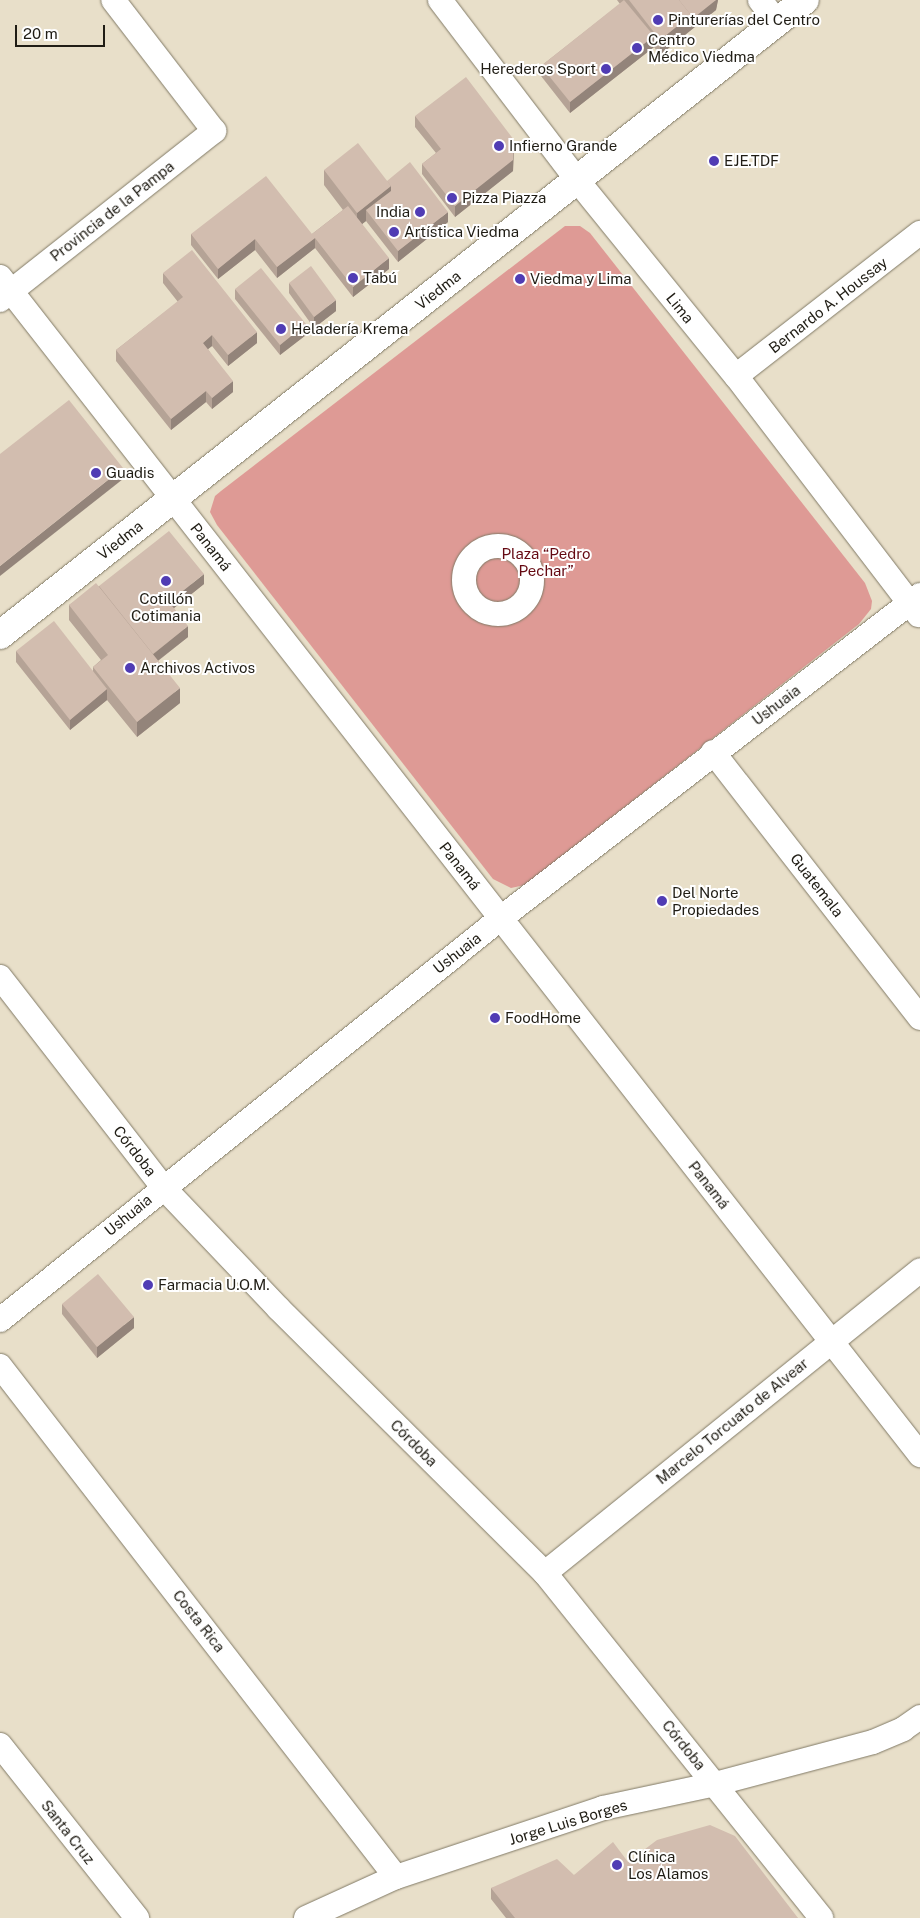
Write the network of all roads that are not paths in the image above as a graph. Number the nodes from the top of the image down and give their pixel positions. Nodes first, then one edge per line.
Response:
1 (113, 0) edge
2 (440, 0) edge
3 (760, 0) edge
4 (805, 0) edge
5 (777, 22) junction
6 (576, 180) junction
7 (920, 233) edge
8 (4, 289) edge
9 (736, 376) junction
10 (173, 499) junction
11 (917, 605) edge
12 (0, 635) edge
13 (713, 752) junction
14 (501, 918) junction
15 (0, 977) edge
16 (920, 1018) edge
17 (163, 1187) junction
18 (920, 1270) edge
19 (0, 1320) edge
20 (831, 1341) junction
21 (0, 1366) edge
22 (920, 1455) edge
23 (544, 1573) junction
24 (920, 1716) edge
25 (0, 1745) edge
26 (715, 1784) junction
27 (396, 1877) junction
28 (137, 1918) edge
29 (306, 1918) edge
30 (820, 1918) edge

1 - 8 street, Provincia de la Pampa
2 - 6 street, Lima
3 - 5 street
4 - 5 street, Viedma
5 - 6 street, Viedma
6 - 9 street, Lima
6 - 10 street, Viedma
7 - 9 street, Bernardo A. Houssay
8 - 10 street, Panamá
9 - 11 street, Lima
10 - 12 street, Viedma
10 - 14 street, Panamá
11 - 13 street, Ushuaia
13 - 14 street, Ushuaia
13 - 16 street, Guatemala
14 - 17 street, Ushuaia
14 - 20 street, Panamá
15 - 17 street, Córdoba
17 - 19 street, Ushuaia
17 - 23 street, Córdoba
18 - 20 street, Marcelo Torcuato de Alvear
20 - 22 street, Panamá
20 - 23 street, Marcelo Torcuato de Alvear
21 - 27 street, Costa Rica
23 - 26 street, Córdoba
24 - 26 street, Jorge Luis Borges
25 - 28 street, Santa Cruz
26 - 27 street, Jorge Luis Borges
26 - 30 street, Córdoba
27 - 29 street, Jorge Luis Borges

